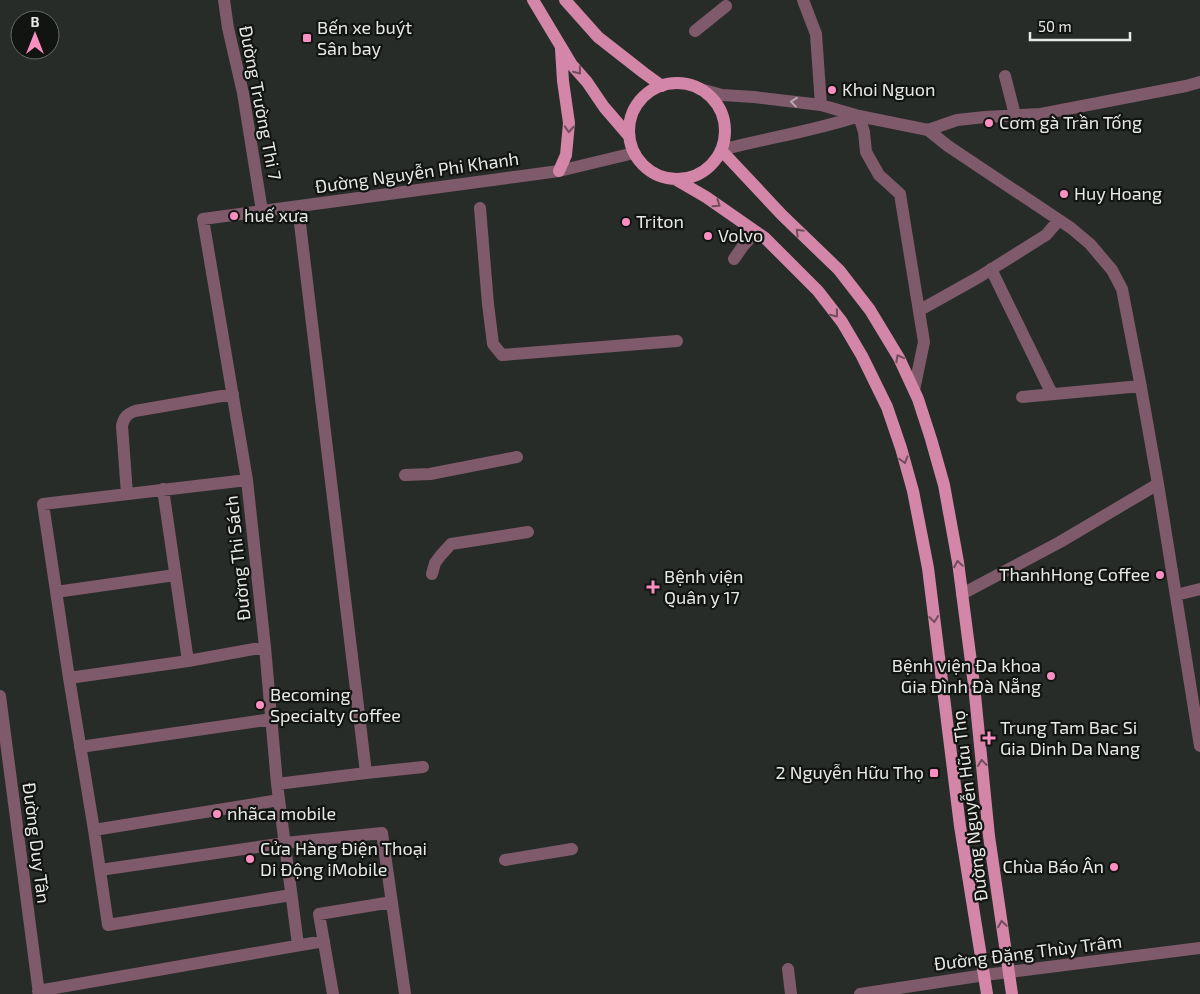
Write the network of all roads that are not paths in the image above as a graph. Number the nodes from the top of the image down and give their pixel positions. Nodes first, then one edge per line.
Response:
1 (224, 0) edge
2 (533, 0) edge
3 (564, 0) edge
4 (802, 0) edge
5 (726, 6) dead end
6 (695, 32) dead end
7 (561, 46) junction
8 (1005, 76) dead end
9 (1200, 82) edge
10 (662, 86) junction
11 (700, 89) junction
12 (821, 106) junction
13 (1015, 115) junction
14 (859, 116) junction
15 (928, 130) junction
16 (629, 136) junction
17 (721, 150) junction
18 (634, 153) junction
19 (559, 171) junction
20 (675, 179) junction
21 (298, 207) junction
22 (480, 208) dead end
23 (262, 211) junction
24 (203, 219) joint
25 (1059, 220) junction
26 (756, 232) junction
27 (734, 259) dead end
28 (991, 269) junction
29 (920, 310) junction
30 (676, 341) dead end
31 (1141, 386) junction
32 (914, 390) junction
33 (233, 394) junction
34 (1052, 394) junction
35 (1022, 397) dead end
36 (517, 457) dead end
37 (405, 475) dead end
38 (247, 480) junction
39 (1158, 484) junction
40 (163, 489) junction
41 (126, 494) junction
42 (528, 532) dead end
43 (432, 574) dead end
44 (175, 575) junction
45 (1200, 589) edge
46 (56, 592) junction
47 (962, 594) junction
48 (1176, 595) junction
49 (265, 646) junction
50 (188, 660) junction
51 (69, 678) junction
52 (0, 696) edge
53 (272, 719) junction
54 (1200, 746) edge
55 (80, 747) junction
56 (423, 768) dead end
57 (366, 773) junction
58 (277, 784) junction
59 (279, 800) junction
60 (94, 830) junction
61 (285, 843) junction
62 (572, 848) dead end
63 (505, 860) dead end
64 (100, 870) junction
65 (292, 895) junction
66 (392, 902) junction
67 (324, 941) junction
68 (298, 945) junction
69 (1200, 948) edge
70 (788, 969) dead end
71 (1010, 972) junction
72 (985, 975) junction
73 (38, 992) edge
74 (892, 992) edge
75 (333, 994) edge
76 (405, 994) edge
77 (791, 994) edge
78 (860, 994) edge
79 (987, 994) edge
80 (1012, 994) edge

1 - 23 street, Đường Trường Thi 7
2 - 7 main road
3 - 10 main road
4 - 12 street
5 - 6 street
7 -> 16 main road
7 -> 19 main road
8 - 13 street
9 - 13 street
10 - 11 main road
10 - 16 main road
12 -> 11 street
11 - 17 main road
12 - 14 street
13 - 15 street
14 - 15 street
14 - 17 street
14 - 29 street
15 - 25 street
16 - 18 main road
17 - 20 main road
32 -> 17 main road, Đường Nguyễn Hữu Thọ
18 - 19 street, Đường Nguyễn Phi Khanh
18 - 20 main road
19 - 21 street, Đường Nguyễn Phi Khanh
20 -> 26 main road, Đường Nguyễn Hữu Thọ
21 - 23 street, Đường Nguyễn Phi Khanh
21 - 57 street
22 - 30 street
23 - 24 street, Đường Nguyễn Phi Khanh
24 - 33 street, Đường Thi Sách
25 - 28 street
25 - 31 street
26 - 27 street
26 -> 72 main road, Đường Nguyễn Hữu Thọ
28 - 29 street
28 - 34 street
29 - 32 street
31 - 34 street
31 - 39 street
47 -> 32 main road, Đường Nguyễn Hữu Thọ
33 - 38 street, Đường Thi Sách
33 - 41 street
34 - 35 street
36 - 37 street
38 - 40 street
38 - 49 street, Đường Thi Sách
39 - 47 street
39 - 48 street
40 - 41 street
40 - 44 street
41 - 46 street
42 - 43 street
44 - 46 street
44 - 50 street
45 - 48 street
46 - 51 street
71 -> 47 main road, Đường Nguyễn Hữu Thọ
48 - 54 street
49 - 50 street
49 - 53 street, Đường Thi Sách
50 - 51 street
51 - 55 street
52 - 73 street, Đường Duy Tân
53 - 55 street
53 - 58 street, Đường Thi Sách
55 - 60 street
56 - 57 street
57 - 58 street
58 - 59 street, Đường Thi Sách
59 - 60 street
59 - 61 street, Đường Thi Sách
60 - 64 street
61 - 64 street
61 - 65 street, Đường Thi Sách
61 - 66 street
62 - 63 street
64 - 65 street
65 - 68 street, Đường Thi Sách
66 - 67 street
66 - 76 street
67 - 68 street
67 - 75 street
68 - 73 street
69 - 71 street, Đường Đặng Thùy Trâm
70 - 77 street
71 - 72 street, Đường Đặng Thùy Trâm
71 - 80 main road, Đường Nguyễn Hữu Thọ
72 - 74 street, Đường Đặng Thùy Trâm
72 - 79 main road, Đường Nguyễn Hữu Thọ
74 - 78 street, Đường Đặng Thùy Trâm

